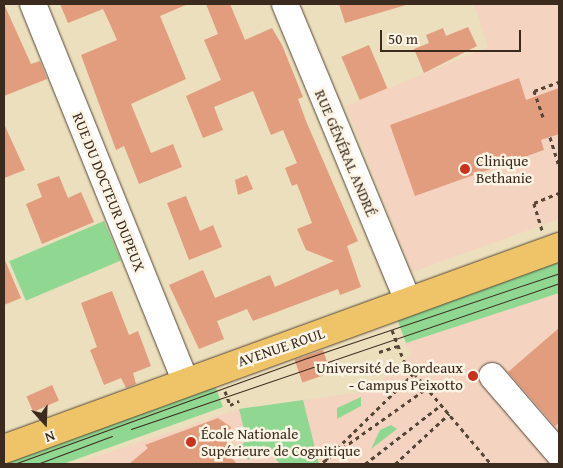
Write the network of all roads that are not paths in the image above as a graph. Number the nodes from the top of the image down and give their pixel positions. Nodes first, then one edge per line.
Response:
1 (33, 4) edge
2 (285, 4) edge
3 (552, 242) edge
4 (408, 301) junction
5 (492, 376) dead end
6 (185, 381) junction
7 (4, 449) edge
8 (559, 454) edge

1 - 6 street, RUE DU DOCTEUR DUPEUX
2 - 4 street, RUE GÉNÉRAL ANDRÉ
3 - 4 main road, AVENUE ROUL
4 - 6 main road, AVENUE ROUL
5 - 8 street
6 - 7 main road, AVENUE ROUL

